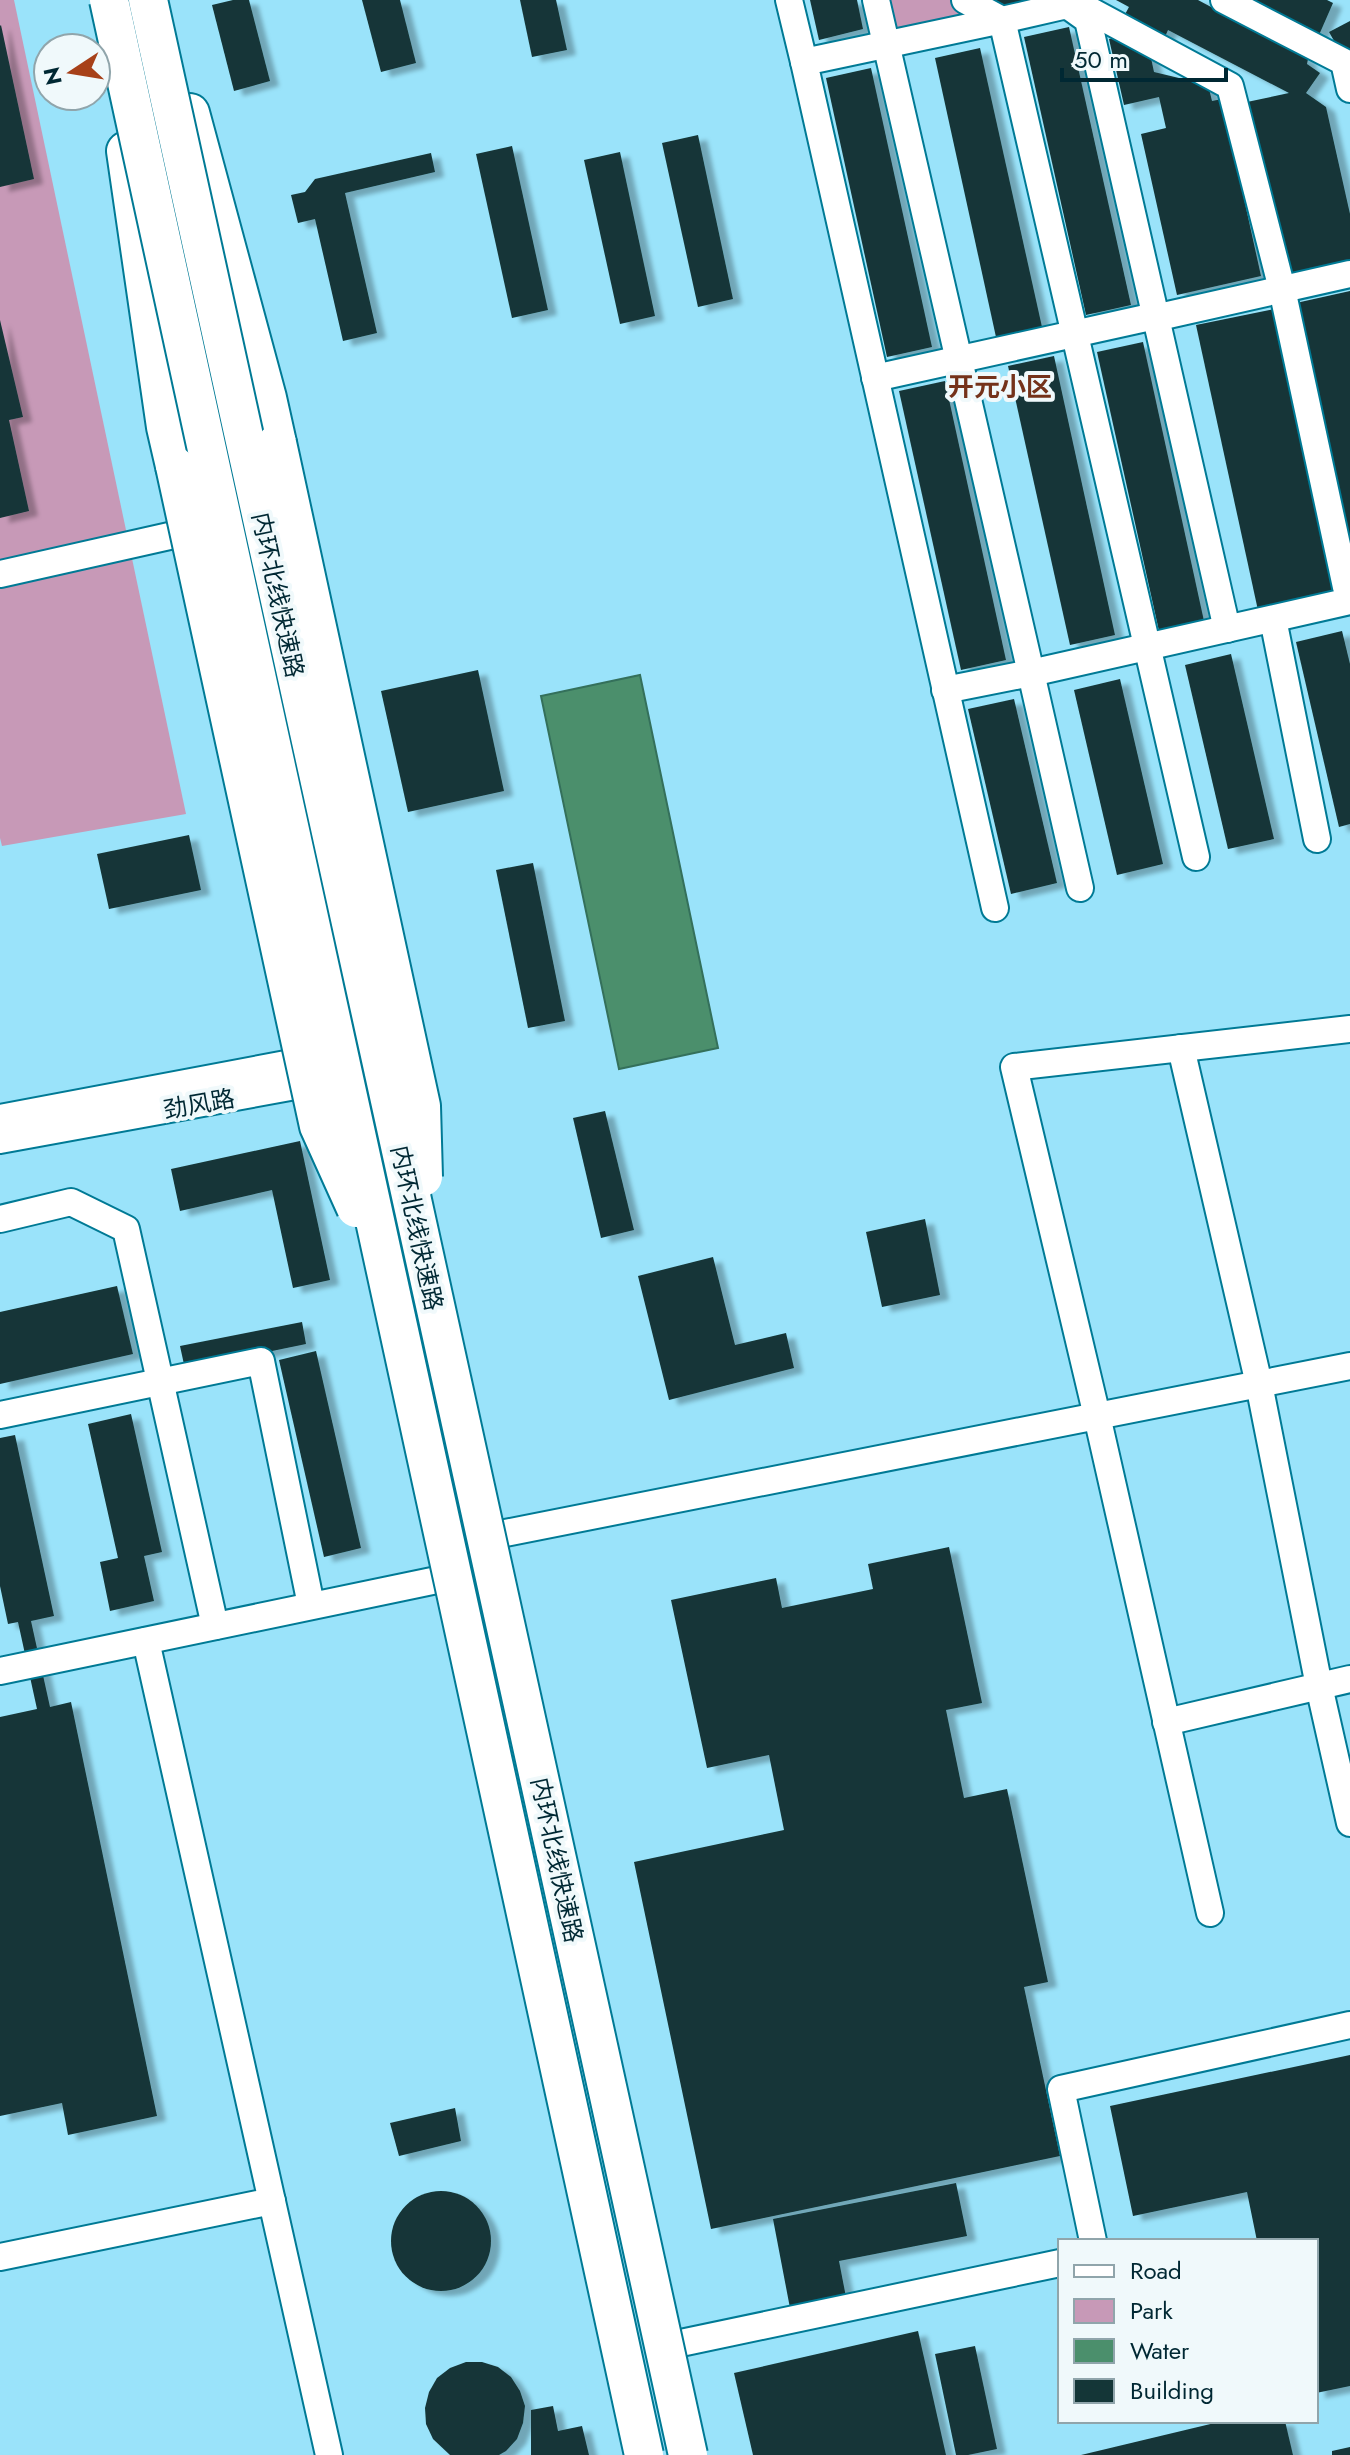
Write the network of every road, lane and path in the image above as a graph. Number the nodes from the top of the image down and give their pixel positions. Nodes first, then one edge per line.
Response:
1 (109, 0) edge
2 (148, 0) edge
3 (789, 0) edge
4 (876, 0) edge
5 (965, 0) edge
6 (1071, 0) edge
7 (1224, 0) edge
8 (1002, 20) junction
9 (1103, 23) dead end
10 (886, 45) junction
11 (804, 62) junction
12 (1350, 89) edge
13 (189, 109) dead end
14 (123, 129) dead end
15 (1350, 274) edge
16 (1282, 289) junction
17 (1162, 315) junction
18 (1075, 333) junction
19 (959, 359) junction
20 (875, 378) junction
21 (209, 528) dead end
22 (0, 574) edge
23 (1348, 594) edge
24 (1273, 619) junction
25 (1232, 622) junction
26 (1148, 647) junction
27 (1031, 673) junction
28 (945, 690) junction
29 (1317, 839) dead end
30 (1196, 857) dead end
31 (1080, 888) dead end
32 (995, 908) dead end
33 (1350, 1029) edge
34 (1181, 1048) junction
35 (0, 1118) edge
36 (0, 1140) edge
37 (0, 1219) edge
38 (1350, 1366) edge
39 (160, 1381) junction
40 (1259, 1384) junction
41 (0, 1415) edge
42 (1097, 1416) junction
43 (460, 1420) junction
44 (420, 1426) junction
45 (500, 1534) dead end
46 (437, 1580) dead end
47 (311, 1605) junction
48 (215, 1626) junction
49 (146, 1641) junction
50 (0, 1671) edge
51 (1350, 1679) edge
52 (1319, 1686) junction
53 (1166, 1722) junction
54 (1350, 1823) edge
55 (1210, 1913) dead end
56 (1350, 2025) edge
57 (272, 2201) junction
58 (1093, 2239) edge
59 (0, 2257) edge
60 (1058, 2263) edge
61 (676, 2344) dead end
62 (329, 2455) edge
63 (644, 2455) edge
64 (688, 2455) edge

1 - 44 highway, 内环北线快速路, bridge
2 - 43 highway, 内环北线快速路, bridge
3 - 11 street
4 - 10 street
5 - 8 street
6 - 16 street
7 - 12 street
8 - 10 street
8 - 17 street
8 - 18 street
9 - 17 street
10 - 11 street
10 - 19 street
11 - 20 street
13 - 43 highway, bridge
14 - 44 highway, bridge
15 - 16 street
16 - 17 street
16 - 23 street
17 - 18 street
17 - 25 street
18 - 19 street
18 - 26 street
19 - 20 street
19 - 27 street
20 - 28 street
21 - 22 street
23 - 24 street
24 - 25 street
24 - 29 street
25 - 26 street
26 - 27 street
26 - 30 street
27 - 28 street
27 - 31 street
28 - 32 street
33 - 34 street
34 - 40 street
34 - 42 street
35 - 36 street, 劲风路
37 - 39 street
38 - 40 street
39 - 41 street
39 - 47 street
39 - 48 street
40 - 42 street
40 - 52 street
42 - 45 street
42 - 53 street
43 - 64 highway, 内环北线快速路, bridge
44 - 63 highway, 内环北线快速路, bridge
46 - 47 street
47 - 48 street
48 - 49 street
49 - 50 street
49 - 57 street
51 - 52 street
52 - 53 street
52 - 54 street
53 - 55 street
56 - 58 street
57 - 59 street
57 - 62 street
60 - 61 street

